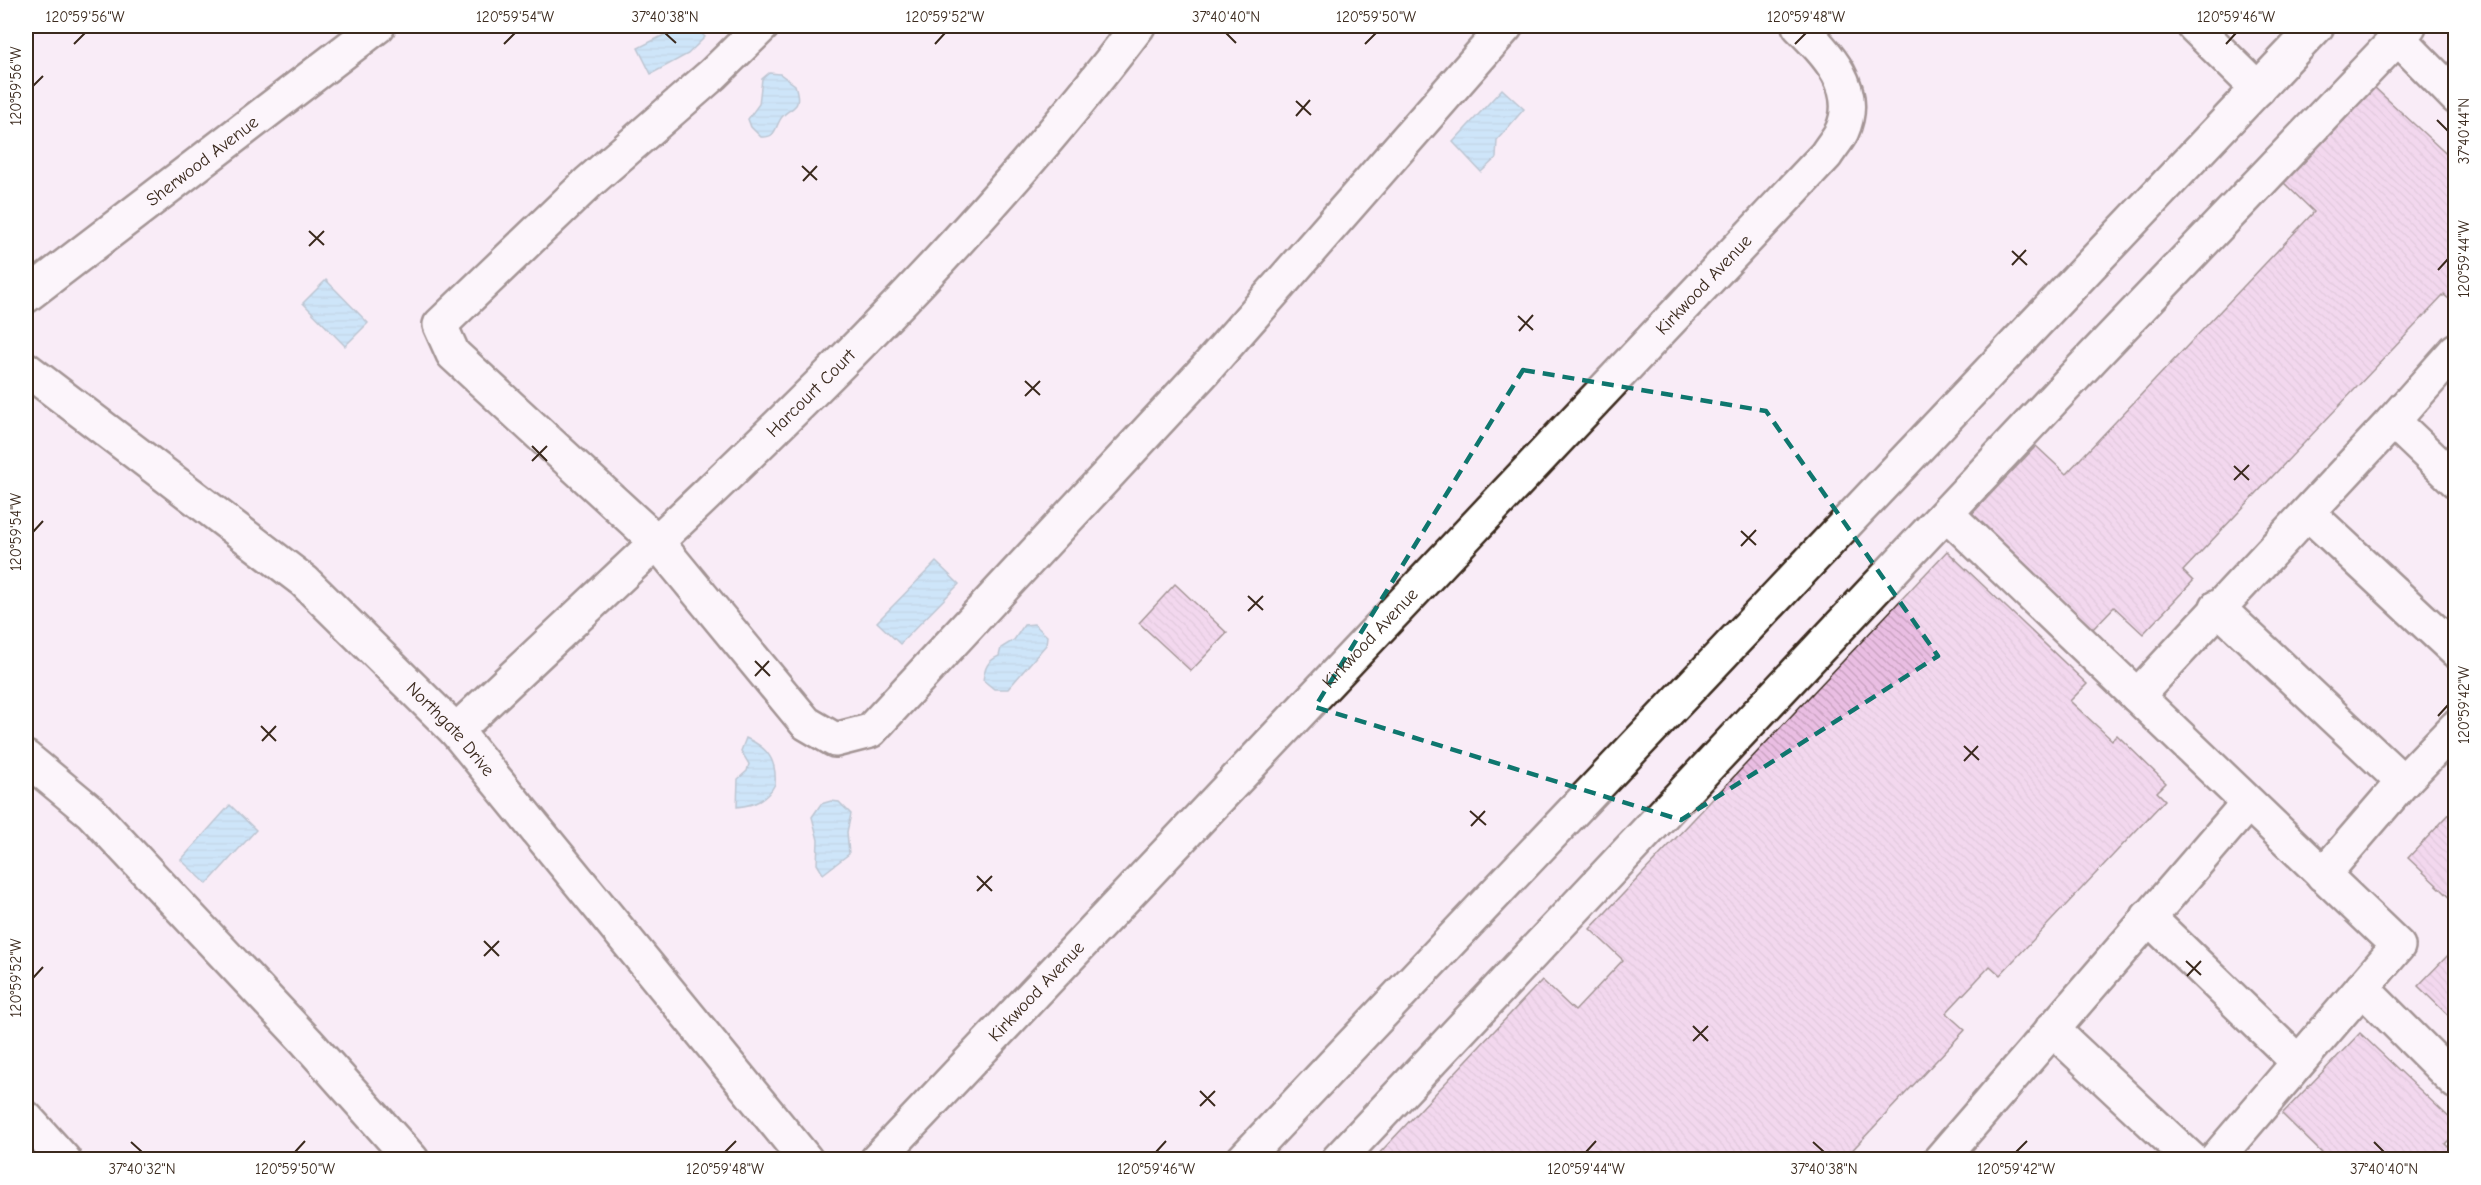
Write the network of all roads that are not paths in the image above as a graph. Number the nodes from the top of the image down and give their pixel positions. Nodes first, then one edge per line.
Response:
1 (378, 26) edge
2 (762, 26) edge
3 (1138, 26) edge
4 (1506, 26) edge
5 (1799, 26) edge
6 (2194, 26) edge
7 (2318, 26) edge
8 (2403, 32) edge
9 (2258, 89) junction
10 (2456, 98) edge
11 (26, 296) edge
12 (2456, 350) edge
13 (26, 369) edge
14 (2393, 421) junction
15 (2456, 480) edge
16 (2308, 513) junction
17 (1947, 514) junction
18 (656, 541) junction
19 (2217, 607) junction
20 (2456, 651) edge
21 (2137, 696) junction
22 (2456, 727) edge
23 (456, 731) junction
24 (26, 758) edge
25 (2403, 783) junction
26 (2248, 803) junction
27 (2323, 875) junction
28 (2148, 917) junction
29 (2362, 988) junction
30 (2052, 1029) junction
31 (2298, 1062) junction
32 (2456, 1082) edge
33 (26, 1118) edge
34 (64, 1160) edge
35 (412, 1160) edge
36 (807, 1160) edge
37 (877, 1160) edge
38 (1243, 1160) edge
39 (1338, 1160) edge
40 (1940, 1160) edge
41 (2192, 1160) edge
42 (2214, 1160) edge

1 - 11 street, Sherwood Avenue
2 - 18 street
3 - 18 street, Harcourt Court
4 - 18 street
5 - 37 street, Kirkwood Avenue
6 - 9 street
7 - 9 street
8 - 10 street
8 - 17 street
9 - 38 street
12 - 14 street
13 - 23 street, Northgate Drive
14 - 15 street
14 - 16 street
16 - 19 street
16 - 20 street
17 - 21 street
17 - 39 street
18 - 23 street, Harcourt Court
19 - 21 street
19 - 25 street
21 - 26 street
22 - 25 street
23 - 36 street, Northgate Drive
24 - 35 street
25 - 27 street
26 - 27 street
26 - 28 street
27 - 29 street
28 - 30 street
28 - 31 street
29 - 31 street
29 - 32 street
30 - 40 street
30 - 41 street
31 - 42 street
33 - 34 street

